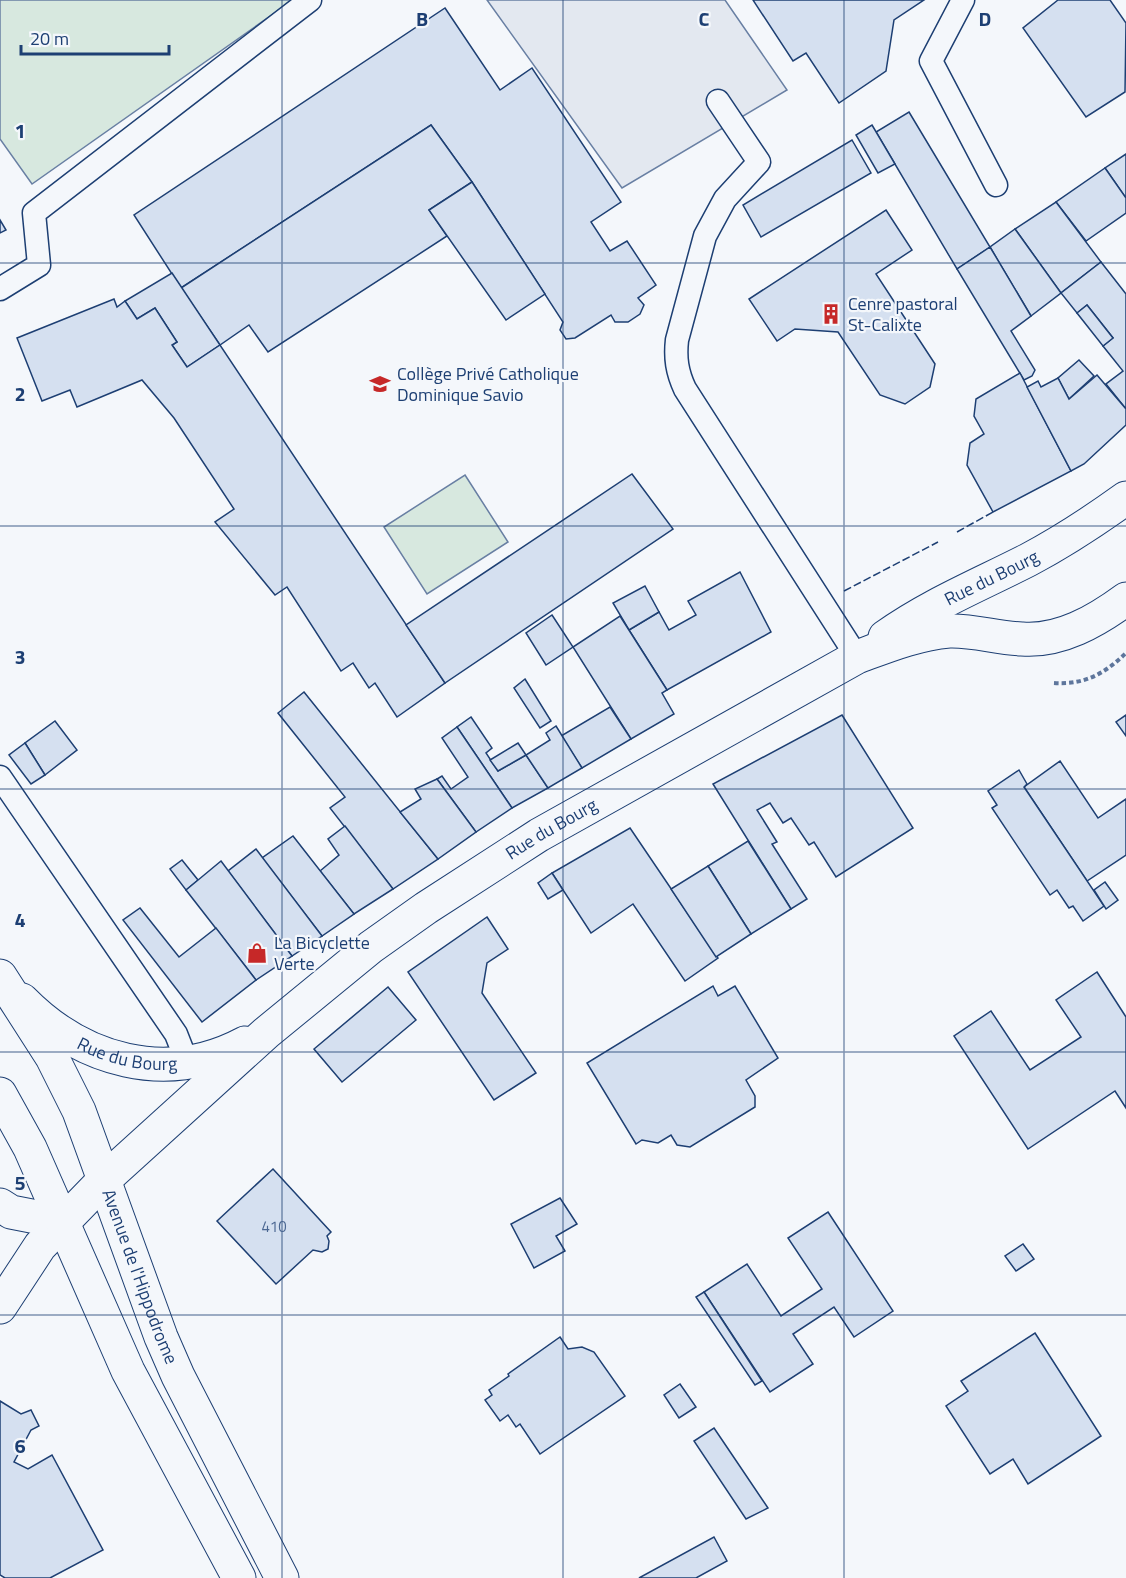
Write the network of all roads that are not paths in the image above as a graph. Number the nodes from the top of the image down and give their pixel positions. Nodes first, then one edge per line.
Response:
1 (310, 0) edge
2 (963, 0) edge
3 (718, 101) dead end
4 (996, 185) dead end
5 (0, 289) edge
6 (1126, 498) edge
7 (1126, 599) edge
8 (857, 657) junction
9 (0, 777) edge
10 (2, 980) edge
11 (266, 1033) junction
12 (187, 1062) junction
13 (0, 1094) edge
14 (105, 1179) junction
15 (0, 1206) edge
16 (63, 1222) junction
17 (0, 1307) edge
18 (239, 1578) edge
19 (282, 1578) edge

1 - 5 lane
2 - 4 lane
3 - 8 lane
6 - 8 street, Rue du Bourg
7 - 8 street, Rue du Bourg
8 - 11 street, Rue du Bourg
9 - 12 lane
10 - 12 street, Rue du Bourg
10 - 14 street, Avenue de l'Hippodrome
11 - 12 street, Rue du Bourg
11 - 14 street, Rue du Bourg
13 - 16 street
14 - 16 street, Rue du Bourg
14 - 19 street, Avenue de l'Hippodrome
15 - 16 street
16 - 17 street, Rue du Bourg
16 - 18 street

